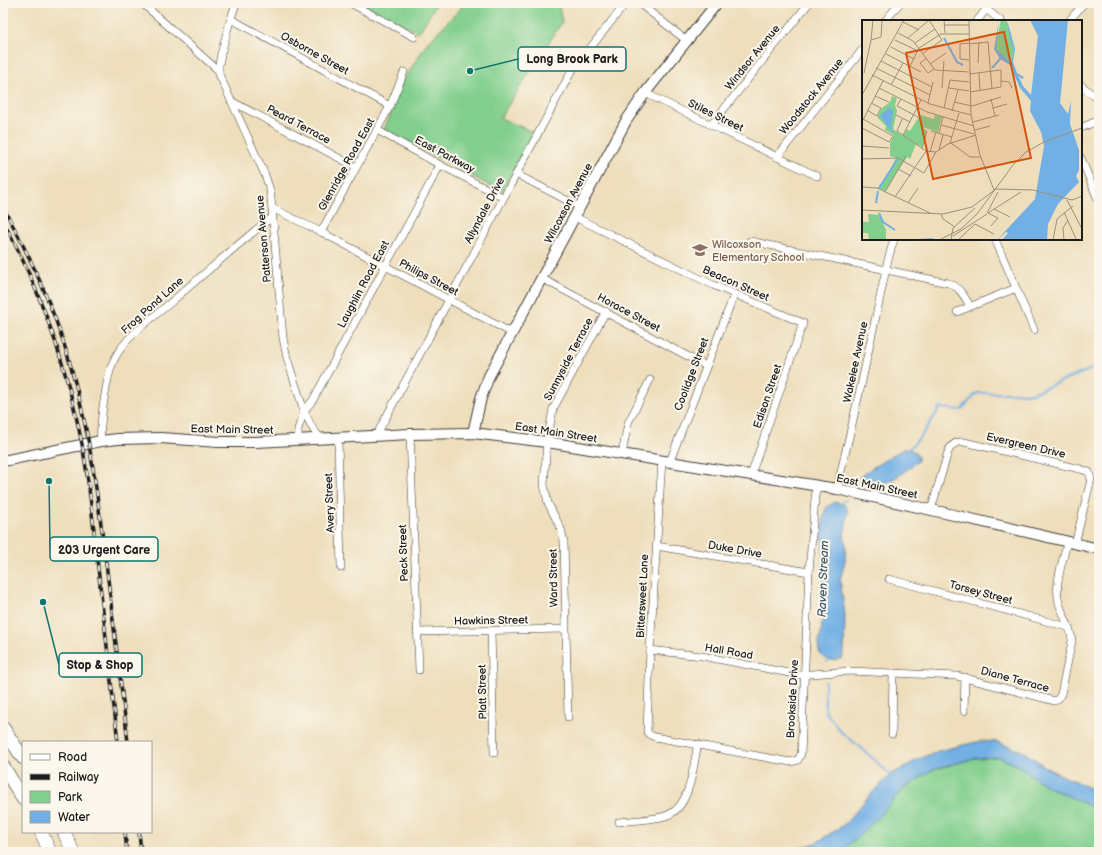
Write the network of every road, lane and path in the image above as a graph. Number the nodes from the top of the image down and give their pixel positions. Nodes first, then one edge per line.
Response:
1 (142, 3) edge
2 (236, 3) edge
3 (350, 3) edge
4 (626, 3) edge
5 (639, 3) edge
6 (717, 3) edge
7 (809, 3) edge
8 (900, 3) edge
9 (991, 3) edge
10 (1084, 3) edge
11 (986, 9) junction
12 (231, 19) junction
13 (886, 20) edge
14 (978, 20) edge
15 (1000, 20) edge
16 (1071, 20) edge
17 (414, 37) dead end
18 (687, 41) junction
19 (862, 50) edge
20 (219, 71) junction
21 (404, 72) dead end
22 (1082, 86) edge
23 (645, 93) junction
24 (1099, 100) edge
25 (231, 101) junction
26 (390, 106) junction
27 (1099, 120) edge
28 (711, 126) junction
29 (1082, 128) edge
30 (377, 130) junction
31 (777, 157) junction
32 (1082, 160) edge
33 (440, 165) junction
34 (356, 167) junction
35 (516, 174) junction
36 (817, 176) dead end
37 (503, 197) junction
38 (1099, 202) edge
39 (580, 207) junction
40 (272, 208) junction
41 (575, 217) junction
42 (272, 218) junction
43 (321, 232) junction
44 (894, 240) edge
45 (995, 240) edge
46 (750, 241) dead end
47 (385, 267) junction
48 (886, 269) junction
49 (541, 278) junction
50 (1016, 288) junction
51 (734, 295) junction
52 (448, 300) junction
53 (970, 306) junction
54 (606, 311) junction
55 (957, 312) dead end
56 (804, 323) joint
57 (1034, 330) dead end
58 (512, 333) junction
59 (706, 366) junction
60 (650, 380) dead end
61 (304, 411) junction
62 (473, 433) junction
63 (410, 434) junction
64 (376, 436) junction
65 (338, 438) junction
66 (323, 439) junction
67 (298, 440) junction
68 (101, 441) junction
69 (546, 442) junction
70 (622, 454) junction
71 (3, 461) edge
72 (666, 461) junction
73 (751, 475) junction
74 (816, 486) junction
75 (837, 489) junction
76 (931, 510) junction
77 (1071, 543) junction
78 (656, 546) junction
79 (1099, 549) edge
80 (341, 568) dead end
81 (809, 572) junction
82 (889, 579) dead end
83 (1068, 627) junction
84 (565, 629) junction
85 (491, 631) junction
86 (417, 632) junction
87 (650, 650) junction
88 (419, 670) dead end
89 (894, 673) junction
90 (805, 674) junction
91 (965, 677) junction
92 (964, 710) dead end
93 (568, 717) dead end
94 (3, 728) edge
95 (648, 734) joint
96 (892, 734) dead end
97 (698, 744) junction
98 (494, 753) dead end
99 (22, 756) edge
100 (3, 766) edge
101 (22, 797) edge
102 (619, 822) dead end
103 (41, 833) edge
104 (64, 833) edge
105 (50, 852) edge
106 (73, 852) edge

1 - 20 street
2 - 12 street, Patterson Avenue
3 - 17 street
4 - 35 street, Allyndale Drive
5 - 18 street
6 - 18 main road, Wilcoxson Avenue
7 - 28 street, Windsor Avenue
8 - 13 street
9 - 11 street
10 - 16 street
11 - 14 street
11 - 15 street
12 - 20 street, Patterson Avenue
12 - 26 street, Osborne Street
18 - 23 main road, Wilcoxson Avenue
19 - 31 street, Woodstock Avenue
20 - 25 street, Patterson Avenue
21 - 26 street, Glenridge Road East
22 - 24 street
23 - 28 street, Stiles Street
23 - 39 main road, Wilcoxson Avenue
25 - 34 street, Peard Terrace
25 - 40 street, Patterson Avenue
26 - 30 street, Glenridge Road East
27 - 29 street
28 - 31 street, Stiles Street
30 - 33 street, East Parkway
30 - 34 street, Glenridge Road East
31 - 36 street, Stiles Street
32 - 38 street
33 - 37 street, East Parkway
33 - 47 street, Laughlin Road East
34 - 43 street, Glenridge Road East
35 - 37 street, Allyndale Drive
35 - 39 street
37 - 52 street, Allyndale Drive
39 - 41 main road, Wilcoxson Avenue
40 - 42 street, Patterson Avenue
40 - 43 street, Philips Street
41 - 49 main road, Wilcoxson Avenue
41 - 51 street, Beacon Street
42 - 61 street, Patterson Avenue
42 - 68 street, Frog Pond Lane
43 - 47 street, Philips Street
44 - 48 street, Wakelee Avenue
45 - 50 street
46 - 48 street
47 - 52 street, Philips Street
47 - 61 street, Laughlin Road East
48 - 53 street
48 - 75 street, Wakelee Avenue
49 - 54 street, Horace Street
49 - 58 main road, Wilcoxson Avenue
50 - 53 street
50 - 57 street
51 - 56 street, Beacon Street
51 - 59 street, Coolidge Street
52 - 58 street, Philips Street
52 - 64 street, Allyndale Drive
53 - 55 street
54 - 59 street, Horace Street
54 - 69 street, Sunnyside Terrace
56 - 73 street, Edison Street
58 - 62 main road, Wilcoxson Avenue
59 - 72 street, Coolidge Street
60 - 70 street
61 - 66 street, Patterson Avenue
61 - 67 street
62 - 63 main road, East Main Street
62 - 69 main road, East Main Street
63 - 64 main road, East Main Street
63 - 86 street, Peck Street
64 - 65 main road, East Main Street
65 - 66 main road, East Main Street
65 - 80 street, Avery Street
66 - 67 main road, East Main Street
67 - 68 main road, East Main Street
68 - 71 main road, East Main Street
69 - 70 main road, East Main Street
69 - 84 street, Ward Street
70 - 72 main road, East Main Street
72 - 73 main road, East Main Street
72 - 78 street, Bittersweet Lane
73 - 74 main road, East Main Street
74 - 75 main road, East Main Street
74 - 81 street, Brookside Drive
75 - 76 main road, East Main Street
76 - 77 main road, East Main Street
76 - 77 street, Evergreen Drive
77 - 79 main road, East Main Street
77 - 83 street, Diane Terrace
78 - 81 street, Duke Drive
78 - 87 street, Bittersweet Lane
81 - 90 street, Brookside Drive
82 - 83 street, Torsey Street
83 - 91 street, Diane Terrace
84 - 85 street, Hawkins Street
84 - 93 street, Ward Street
85 - 86 street, Hawkins Street
85 - 98 street, Platt Street
86 - 88 street, Peck Street
87 - 90 street, Hall Road
87 - 95 street, Bittersweet Lane
89 - 90 street, Diane Terrace
89 - 91 street, Diane Terrace
89 - 96 street
90 - 97 street, Brookside Drive
91 - 92 street
94 - 99 highway
95 - 97 street, Brookside Drive
97 - 102 street
100 - 101 highway
103 - 105 highway
104 - 106 highway

